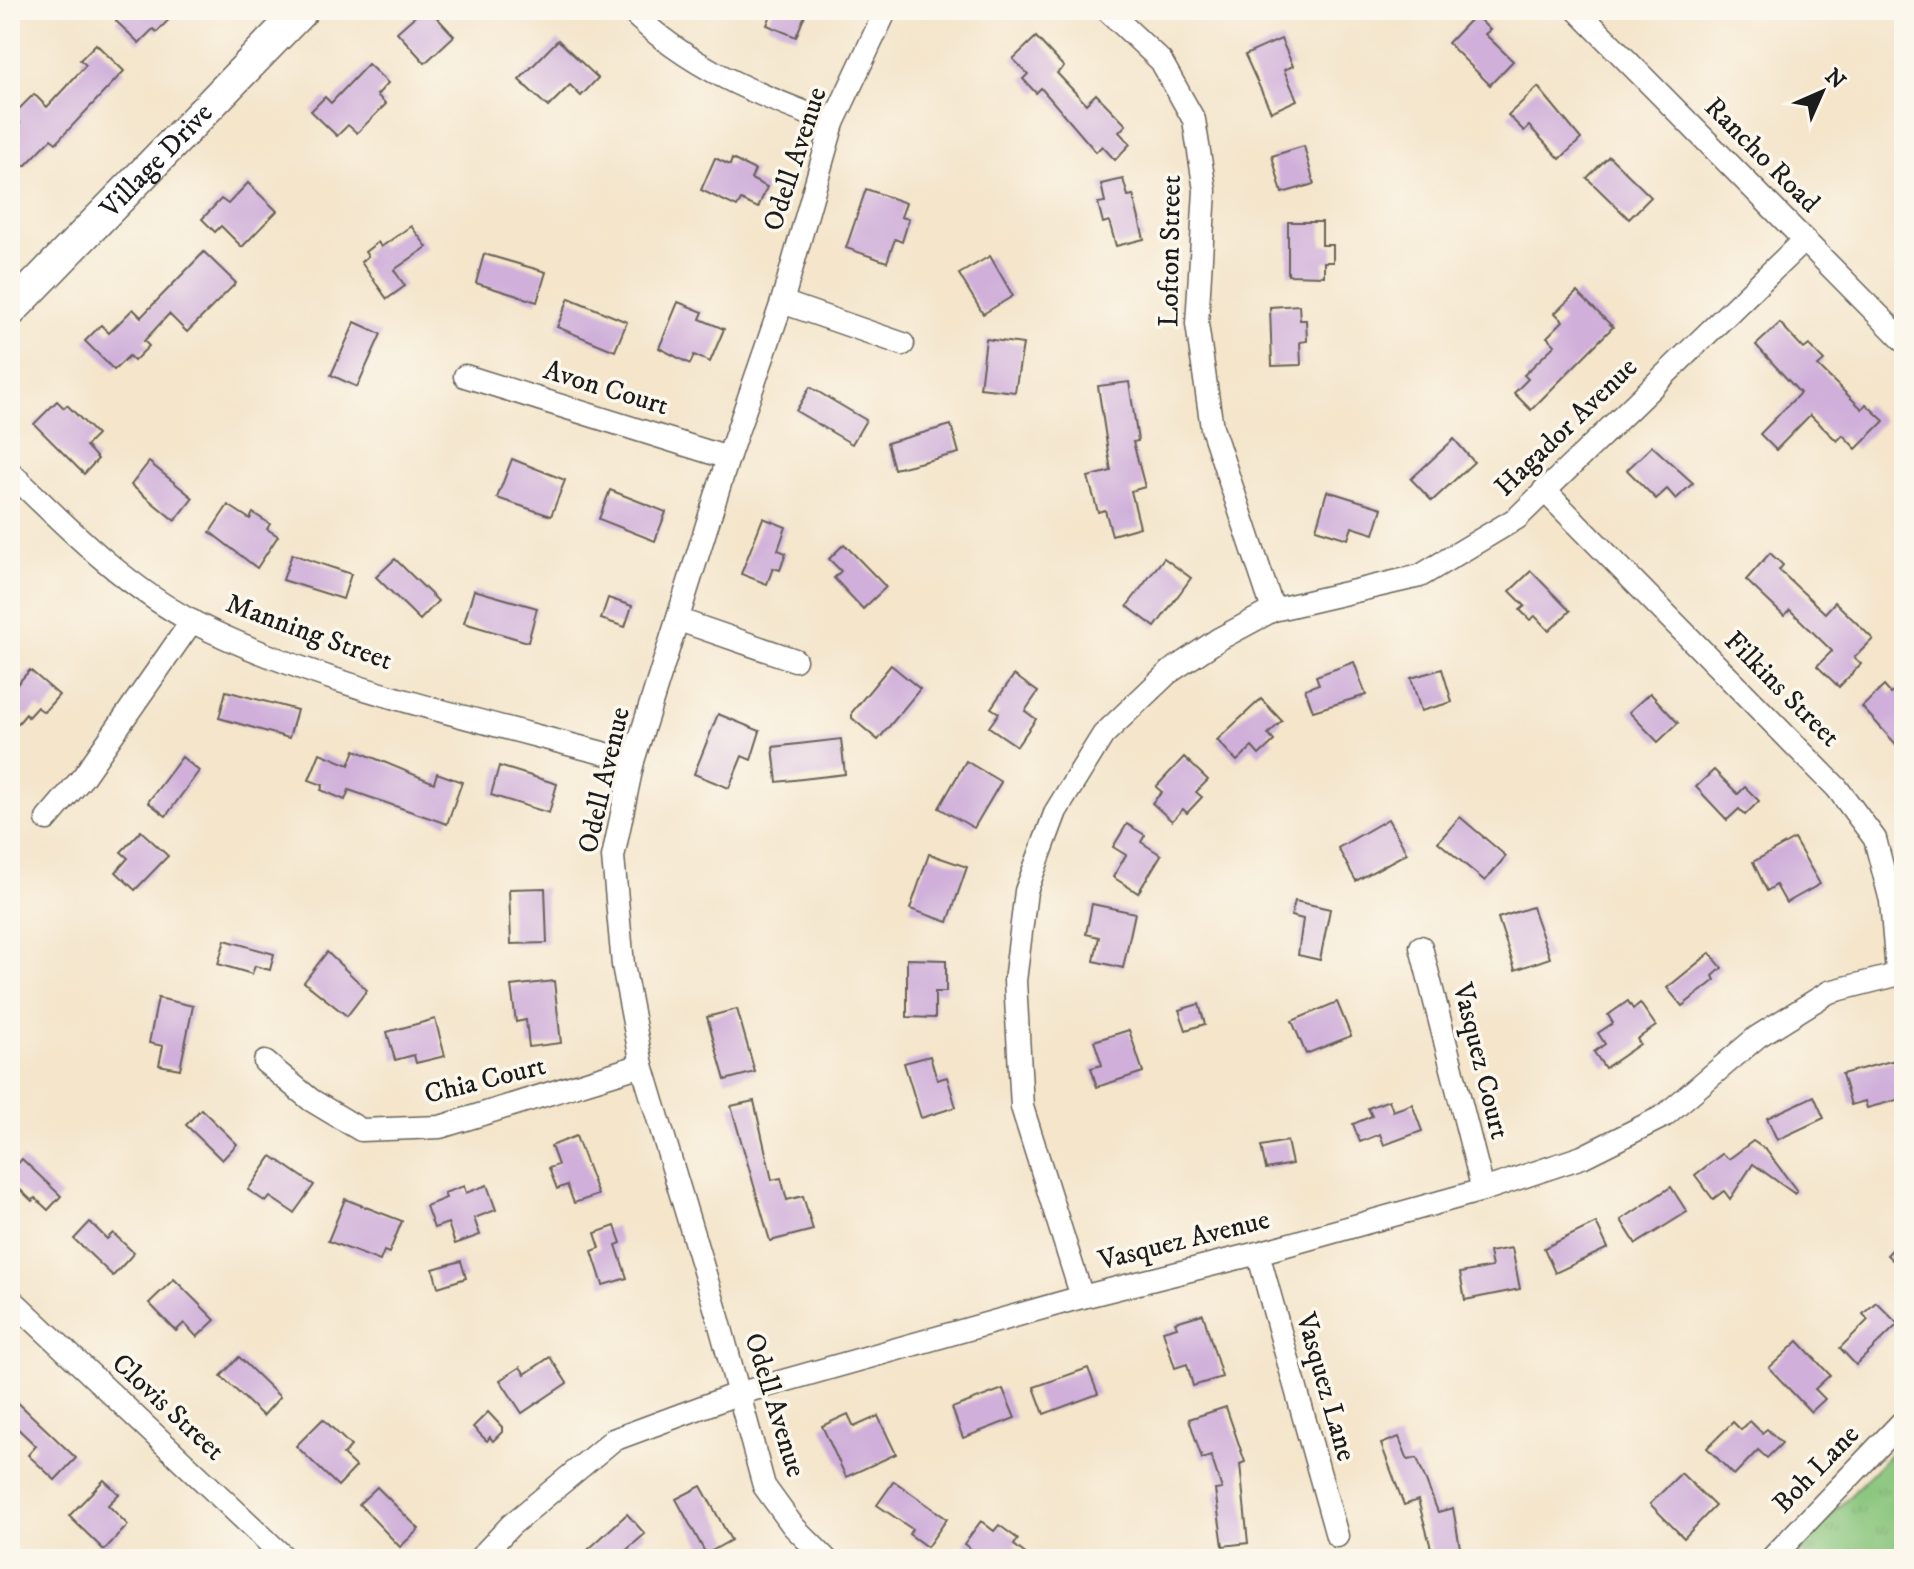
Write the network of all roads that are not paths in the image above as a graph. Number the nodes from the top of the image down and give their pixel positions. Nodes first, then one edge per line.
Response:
1 (302, 10) edge
2 (630, 10) edge
3 (886, 10) edge
4 (1107, 10) edge
5 (1577, 10) edge
6 (833, 123) junction
7 (1804, 240) junction
8 (782, 302) junction
9 (10, 311) edge
10 (1904, 341) edge
11 (903, 344) dead end
12 (465, 376) dead end
13 (728, 458) junction
14 (10, 472) edge
15 (1544, 490) junction
16 (1273, 610) junction
17 (679, 620) junction
18 (192, 621) junction
19 (795, 660) dead end
20 (633, 761) junction
21 (47, 819) dead end
22 (1421, 947) dead end
23 (1901, 973) edge
24 (265, 1062) dead end
25 (642, 1065) junction
26 (1483, 1190) junction
27 (1258, 1253) junction
28 (1082, 1297) junction
29 (10, 1298) edge
30 (737, 1394) junction
31 (1904, 1420) edge
32 (1337, 1536) dead end
33 (286, 1559) edge
34 (479, 1559) edge
35 (826, 1559) edge
36 (1771, 1559) edge

1 - 9 main road, Village Drive
2 - 6 street
3 - 6 street, Odell Avenue
4 - 16 street, Lofton Street
5 - 7 street, Rancho Road
6 - 8 street, Odell Avenue
7 - 10 street, Rancho Road
7 - 15 street, Hagador Avenue
8 - 11 street
8 - 13 street, Odell Avenue
12 - 13 street, Avon Court
13 - 17 street, Odell Avenue
14 - 18 street, Manning Street
15 - 16 street, Hagador Avenue
15 - 23 street, Filkins Street
16 - 28 street, Hagador Avenue
17 - 19 street
17 - 20 street, Odell Avenue
18 - 20 street, Manning Street
18 - 21 street
20 - 25 street, Odell Avenue
22 - 26 street, Vasquez Court
23 - 26 street, Vasquez Avenue
24 - 25 street, Chia Court
25 - 30 street, Odell Avenue
26 - 27 street, Vasquez Avenue
27 - 28 street, Vasquez Avenue
27 - 32 street, Vasquez Lane
28 - 30 street, Vasquez Avenue
29 - 33 street, Clovis Street
30 - 34 street, Vasquez Avenue
30 - 35 street, Odell Avenue
31 - 36 street, Boh Lane

